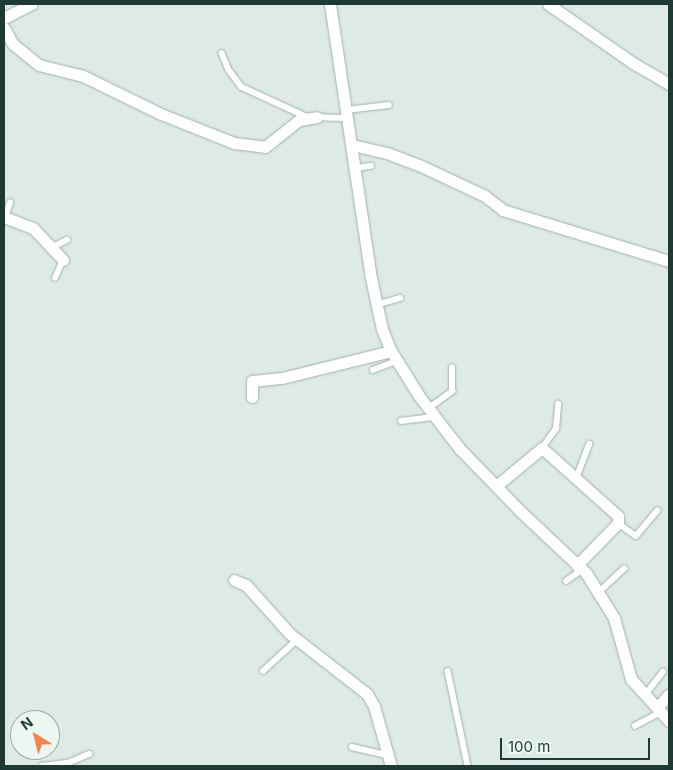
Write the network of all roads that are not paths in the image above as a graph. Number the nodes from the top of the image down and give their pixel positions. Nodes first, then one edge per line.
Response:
1 (32, 4) edge
2 (330, 4) edge
3 (548, 4) edge
4 (4, 18) edge
5 (4, 28) edge
6 (222, 53) dead end
7 (669, 84) edge
8 (389, 105) dead end
9 (347, 114) junction
10 (317, 117) junction
11 (352, 145) junction
12 (371, 166) dead end
13 (356, 168) junction
14 (10, 203) dead end
15 (4, 218) edge
16 (67, 240) dead end
17 (51, 248) junction
18 (62, 260) joint
19 (669, 262) edge
20 (55, 278) dead end
21 (400, 298) dead end
22 (376, 305) junction
23 (391, 351) junction
24 (397, 362) junction
25 (452, 368) dead end
26 (373, 370) dead end
27 (252, 397) dead end
28 (558, 404) dead end
29 (432, 413) junction
30 (401, 421) dead end
31 (589, 444) dead end
32 (542, 448) junction
33 (576, 476) junction
34 (496, 486) junction
35 (657, 511) dead end
36 (618, 523) junction
37 (580, 567) junction
38 (624, 568) dead end
39 (234, 580) dead end
40 (566, 581) dead end
41 (600, 591) junction
42 (297, 640) junction
43 (263, 671) dead end
44 (448, 671) dead end
45 (663, 672) dead end
46 (669, 694) edge
47 (645, 695) junction
48 (663, 713) edge
49 (634, 726) dead end
50 (352, 747) dead end
51 (89, 754) dead end
52 (389, 761) edge
53 (42, 766) edge
54 (468, 766) edge

1 - 4 street
2 - 9 street
3 - 7 street
5 - 10 street
6 - 10 lane
8 - 9 lane
9 - 10 lane
9 - 11 street
11 - 13 street
11 - 19 street
12 - 13 lane
13 - 22 street
14 - 15 lane
15 - 17 street
16 - 17 lane
17 - 18 street
18 - 20 lane
21 - 22 lane
22 - 23 street
23 - 24 street
23 - 27 street
24 - 26 lane
24 - 29 street
25 - 29 lane
28 - 32 lane
29 - 30 lane
29 - 34 street
31 - 33 lane
32 - 33 street
32 - 34 street
33 - 36 street
34 - 37 street
35 - 36 lane
36 - 37 street
37 - 40 lane
37 - 41 street
38 - 41 lane
39 - 42 street
41 - 47 street
42 - 43 lane
42 - 52 street
44 - 54 lane
45 - 47 lane
46 - 48 street
47 - 48 street
48 - 49 lane
50 - 52 lane
51 - 53 lane

